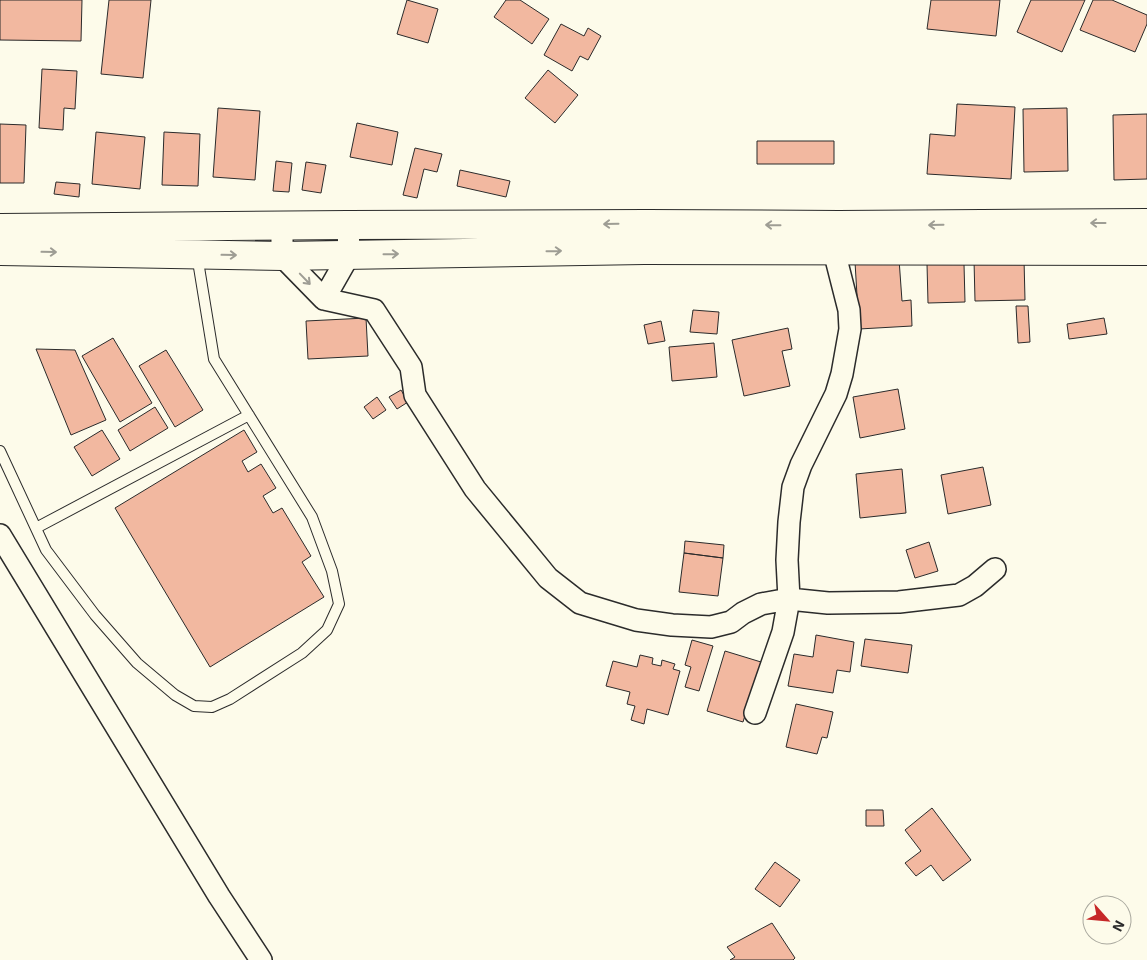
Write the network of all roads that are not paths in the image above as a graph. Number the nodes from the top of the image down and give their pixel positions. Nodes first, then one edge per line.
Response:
1 (498, 224) junction
2 (1048, 224) junction
3 (1147, 224) edge
4 (348, 225) junction
5 (282, 226) junction
6 (0, 228) edge
7 (645, 237) junction
8 (836, 238) junction
9 (1047, 250) junction
10 (1147, 250) edge
11 (0, 251) edge
12 (492, 253) junction
13 (197, 254) junction
14 (349, 254) junction
15 (282, 256) junction
16 (324, 299) junction
17 (249, 415) junction
18 (0, 451) edge
19 (36, 528) junction
20 (0, 535) edge
21 (995, 568) dead end
22 (789, 599) junction
23 (755, 713) dead end
24 (261, 960) edge

1 - 4 main road
7 -> 1 main road
1 - 12 main road
3 -> 2 main road
2 -> 8 main road
2 - 9 main road
4 - 5 main road
4 - 14 street
5 - 6 main road
5 - 15 street
7 - 8 main road
12 -> 7 main road
8 - 9 main road
8 - 22 street
9 - 10 main road
11 -> 13 main road
14 -> 12 main road
13 -> 15 main road
13 - 17 lane
14 - 15 main road
14 - 16 street
15 -> 16 street
16 - 22 street
17 - 19 lane
17 - 19 lane
18 - 19 lane
20 - 24 street
21 - 22 street
22 - 23 street

